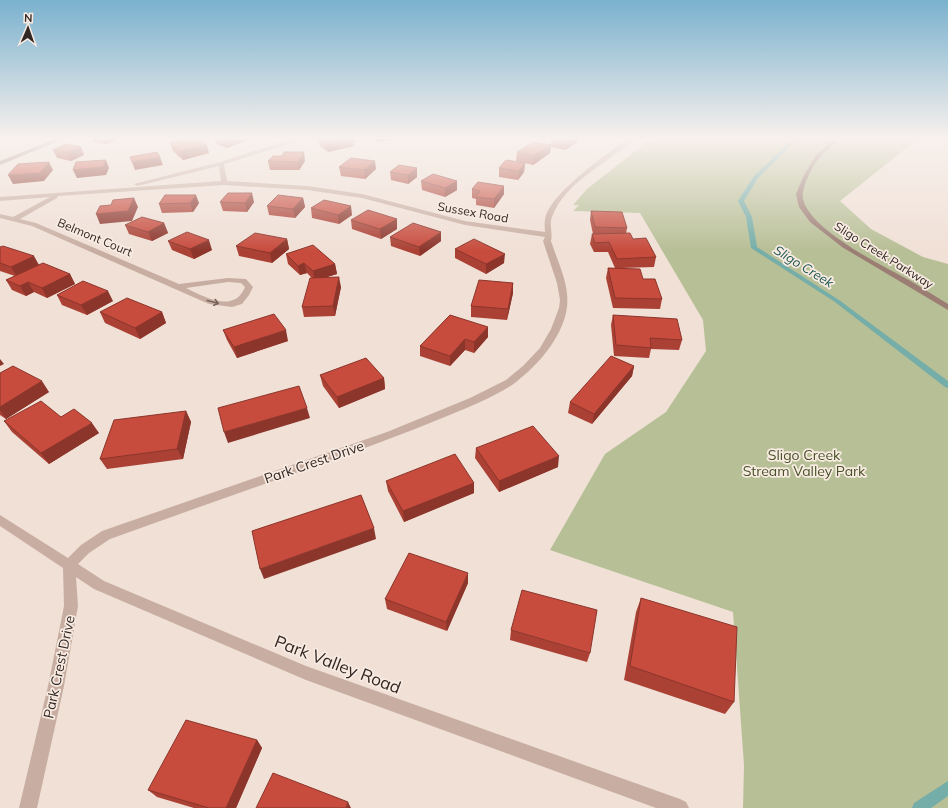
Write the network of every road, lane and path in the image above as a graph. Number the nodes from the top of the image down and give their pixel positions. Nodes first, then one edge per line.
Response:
1 (170, 176) edge
2 (223, 176) edge
3 (583, 176) edge
4 (807, 176) edge
5 (224, 183) junction
6 (109, 191) junction
7 (58, 195) junction
8 (0, 199) edge
9 (0, 216) edge
10 (14, 218) junction
11 (549, 235) junction
12 (177, 287) junction
13 (948, 308) edge
14 (0, 520) edge
15 (69, 565) junction
16 (28, 808) edge
17 (680, 808) edge

1 - 6 street
2 - 5 street
3 - 11 street, Park Crest Drive
4 - 13 street, Sligo Creek Parkway
5 - 6 street, Sussex Road
5 - 11 street, Sussex Road
6 - 7 street
7 - 8 street
7 - 10 street
9 - 10 street, Belmont Court
10 - 12 street, Belmont Court
11 - 15 street, Park Crest Drive
12 -> 12 street, Belmont Court
14 - 15 street, Park Valley Road
15 - 16 street, Park Crest Drive
15 - 17 street, Park Valley Road

